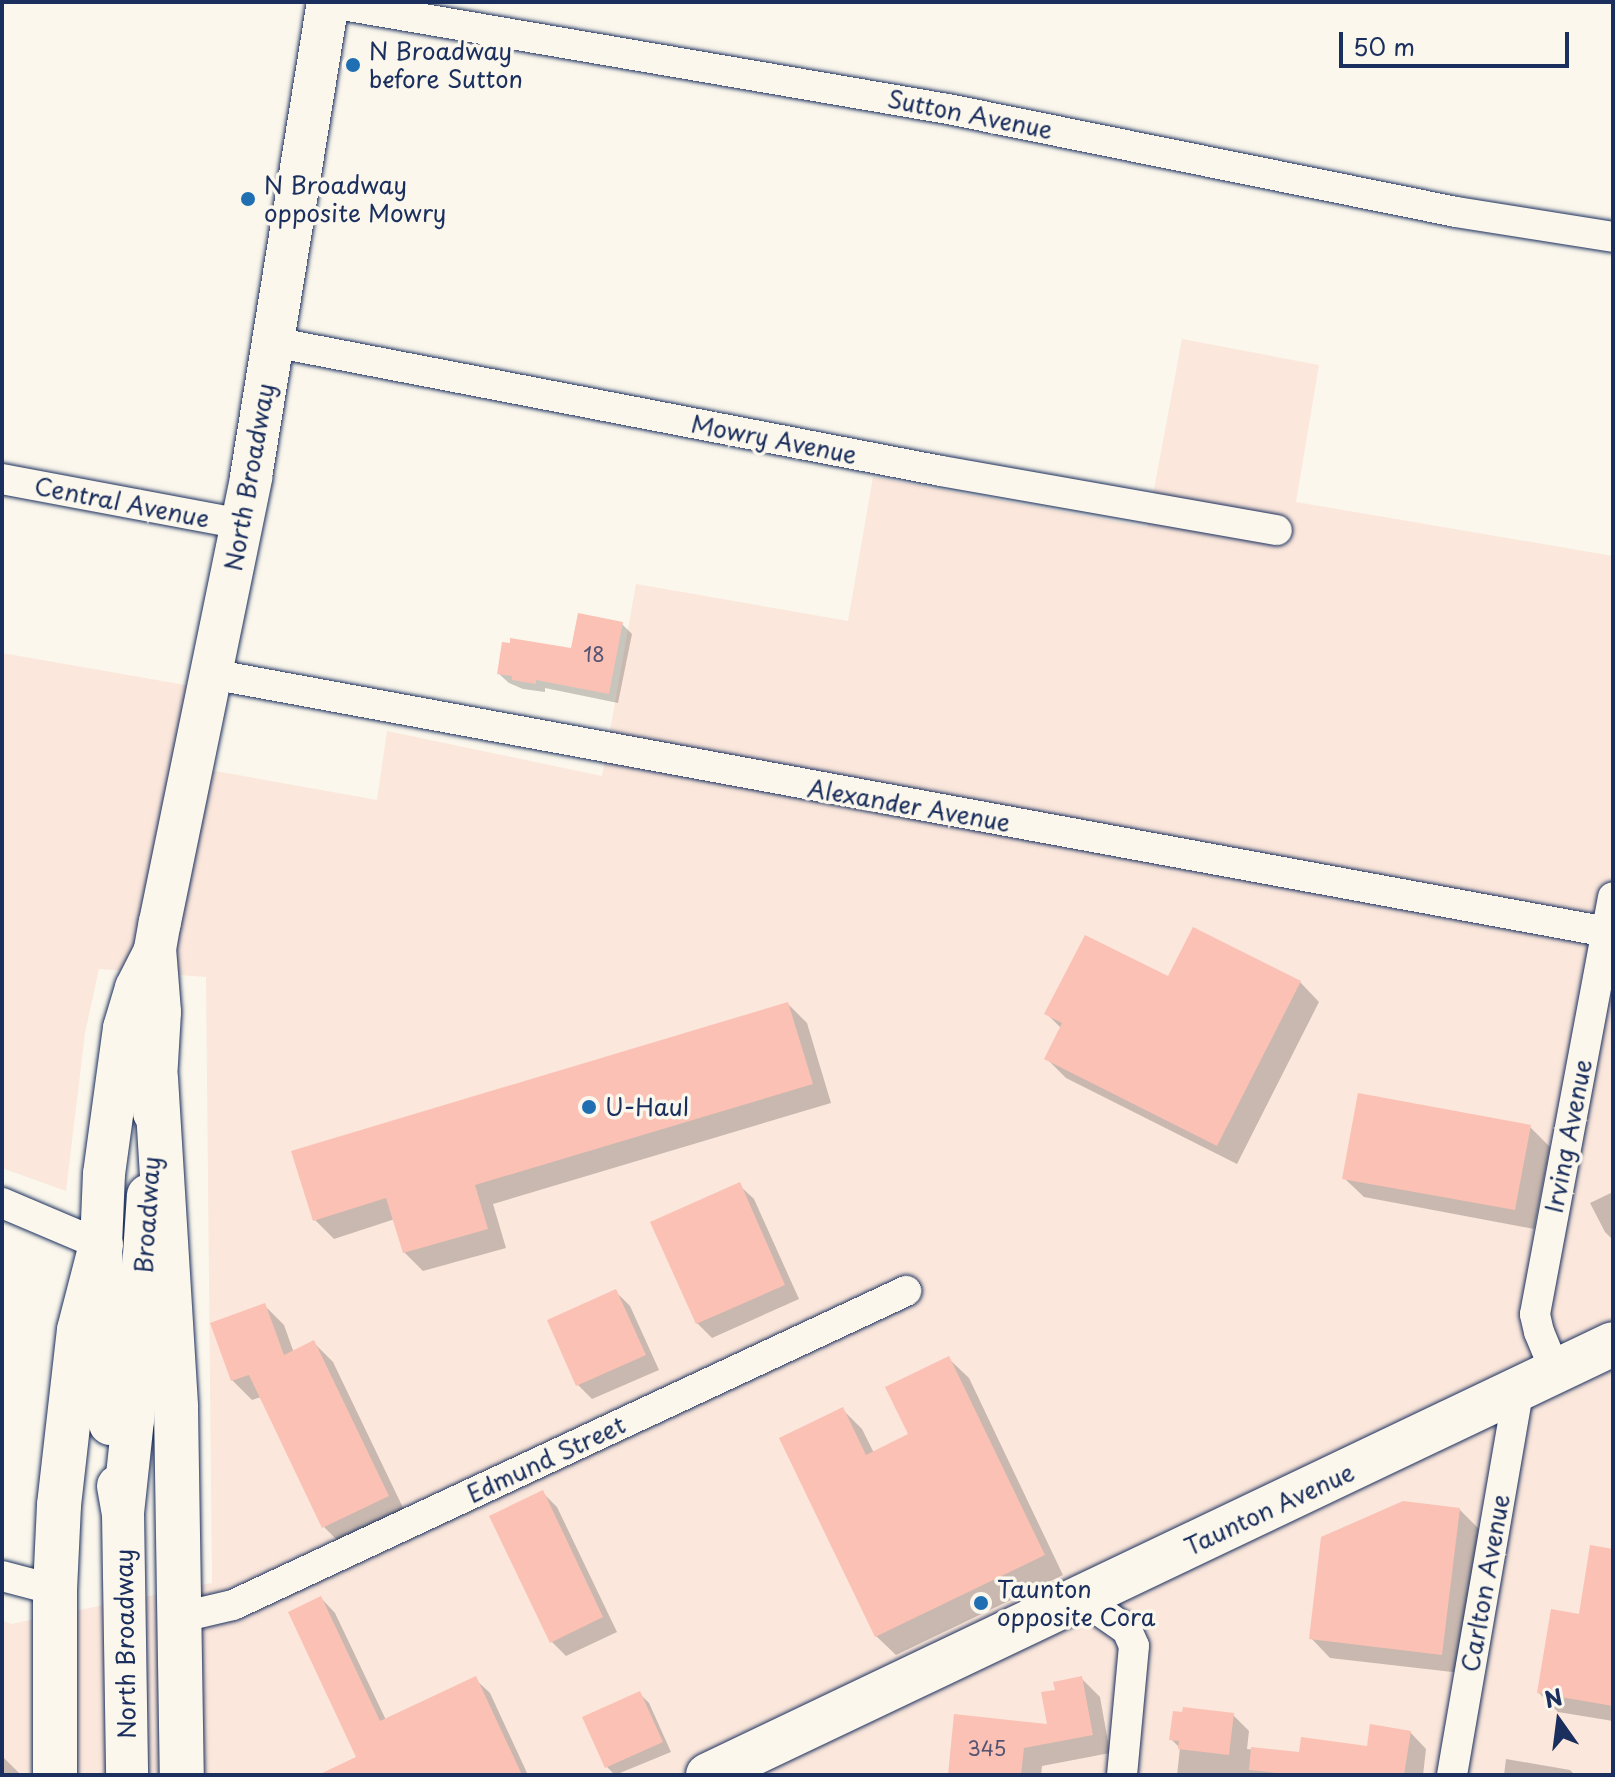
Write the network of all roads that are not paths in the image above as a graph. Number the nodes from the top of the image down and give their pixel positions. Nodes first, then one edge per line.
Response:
1 (327, 2) edge
2 (1613, 237) edge
3 (273, 342) junction
4 (2, 479) edge
5 (242, 524) junction
6 (1277, 530) dead end
7 (211, 674) junction
8 (1613, 897) edge
9 (1607, 932) junction
10 (155, 949) junction
11 (156, 1078) junction
12 (2, 1203) edge
13 (101, 1245) junction
14 (906, 1291) dead end
15 (1609, 1347) edge
16 (1537, 1382) junction
17 (123, 1513) junction
18 (2, 1576) edge
19 (55, 1590) junction
20 (1081, 1598) junction
21 (182, 1617) junction
22 (55, 1775) edge
23 (127, 1775) edge
24 (182, 1775) edge
25 (708, 1775) edge
26 (1122, 1775) edge
27 (1452, 1775) edge

1 - 2 street, Sutton Avenue
1 - 3 main road, North Broadway
3 - 5 main road, North Broadway
3 - 6 street, Mowry Avenue
4 - 5 street, Central Avenue
5 - 7 main road, North Broadway
7 - 9 street, Alexander Avenue
7 - 10 main road, North Broadway
8 - 9 street, Irving Avenue
9 - 16 street, Irving Avenue
10 - 11 main road, Broadway
10 - 13 main road, Broadway
11 - 17 main road, Broadway
11 - 21 highway
12 - 13 street
13 - 17 main road, Broadway
13 - 19 highway
14 - 21 street, Edmund Street
15 - 16 highway, Taunton Avenue
16 - 20 highway, Taunton Avenue
16 - 27 street, Carlton Avenue
17 - 23 main road, North Broadway
18 - 19 street
19 - 22 highway
20 - 25 highway, Taunton Avenue
20 - 26 street
21 - 24 highway

